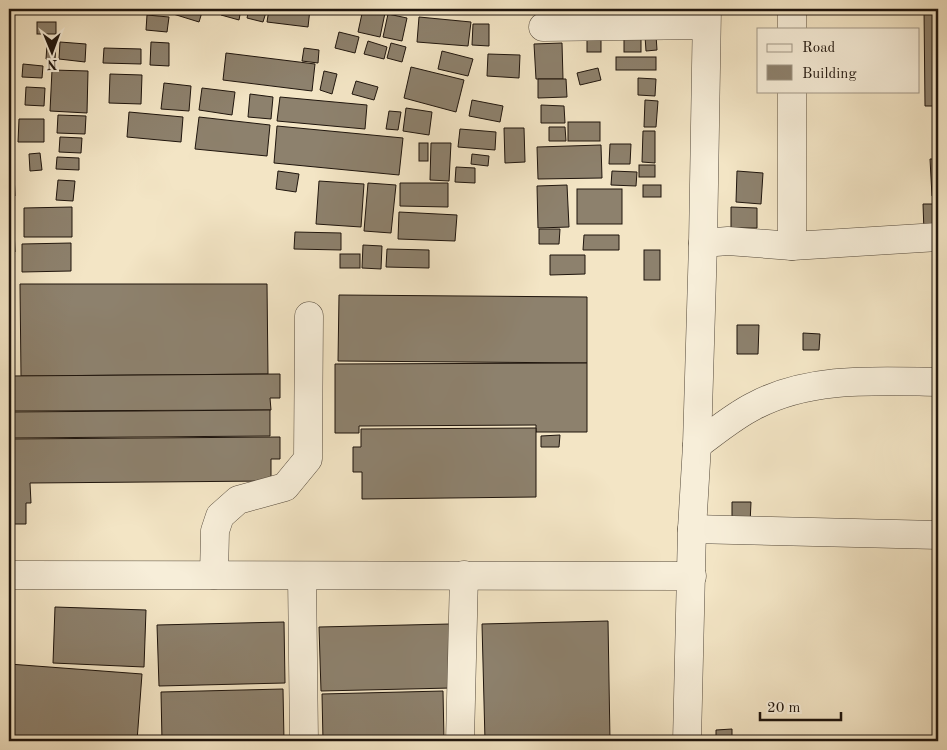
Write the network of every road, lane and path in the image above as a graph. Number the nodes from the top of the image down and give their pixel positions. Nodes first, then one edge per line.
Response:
1 (792, 9) edge
2 (707, 17) edge
3 (570, 18) edge
4 (543, 27) dead end
5 (792, 28) edge
6 (792, 92) edge
7 (938, 238) edge
8 (703, 243) junction
9 (792, 246) junction
10 (309, 316) dead end
11 (938, 382) edge
12 (696, 445) junction
13 (692, 529) junction
14 (938, 534) edge
15 (9, 575) edge
16 (214, 575) junction
17 (302, 576) junction
18 (464, 576) junction
19 (692, 576) junction
20 (304, 741) edge
21 (460, 741) edge
22 (687, 741) edge

1 - 5 street
2 - 3 street
2 - 8 street
3 - 4 street
6 - 9 street
7 - 9 street
8 - 9 street
8 - 12 street
10 - 16 street
11 - 12 street
12 - 13 street
13 - 14 street
13 - 19 street
15 - 16 street
16 - 17 street
17 - 18 street
17 - 20 street
18 - 19 street
18 - 21 street
19 - 22 street

